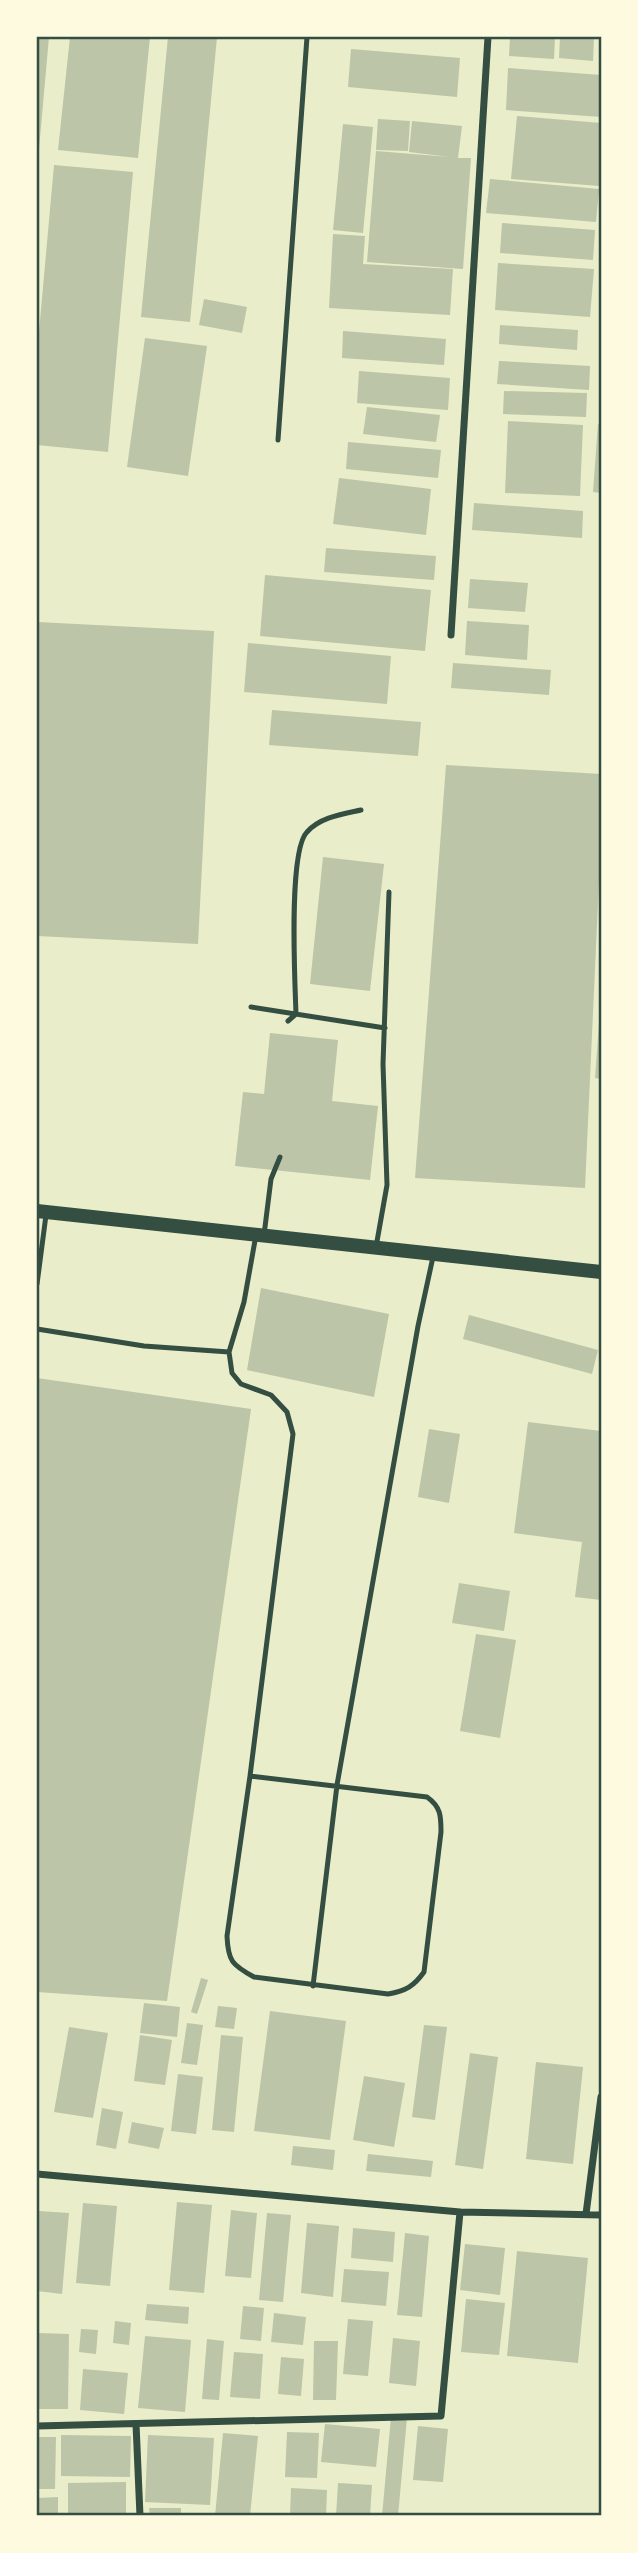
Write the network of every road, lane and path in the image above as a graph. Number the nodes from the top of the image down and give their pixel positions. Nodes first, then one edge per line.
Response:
1 (307, 37) edge
2 (488, 37) edge
3 (278, 440) dead end
4 (451, 635) dead end
5 (361, 810) dead end
6 (388, 892) dead end
7 (251, 1007) dead end
8 (296, 1014) junction
9 (288, 1021) dead end
10 (384, 1028) junction
11 (280, 1157) dead end
12 (42, 1211) edge
13 (260, 1235) junction
14 (376, 1247) junction
15 (434, 1254) junction
16 (601, 1272) edge
17 (37, 1284) edge
18 (37, 1329) edge
19 (229, 1352) junction
20 (250, 1776) junction
21 (337, 1785) junction
22 (313, 1986) junction
23 (601, 2096) edge
24 (37, 2174) edge
25 (460, 2212) junction
26 (586, 2214) junction
27 (601, 2215) edge
28 (136, 2424) junction
29 (37, 2426) edge
30 (140, 2516) edge

1 - 3 lane
2 - 4 street
5 - 8 lane
6 - 10 lane
7 - 8 lane
8 - 9 lane
8 - 10 lane
10 - 14 lane
11 - 13 lane
12 - 13 main road
12 - 17 lane
13 - 14 main road
13 - 19 lane
14 - 15 main road
15 - 16 main road
15 - 21 lane
18 - 19 lane
19 - 20 lane
20 - 21 lane
20 - 22 lane
21 - 22 lane
21 - 22 lane
23 - 26 street
24 - 25 street
25 - 26 street
25 - 28 street
26 - 27 street
28 - 29 street
28 - 30 street

